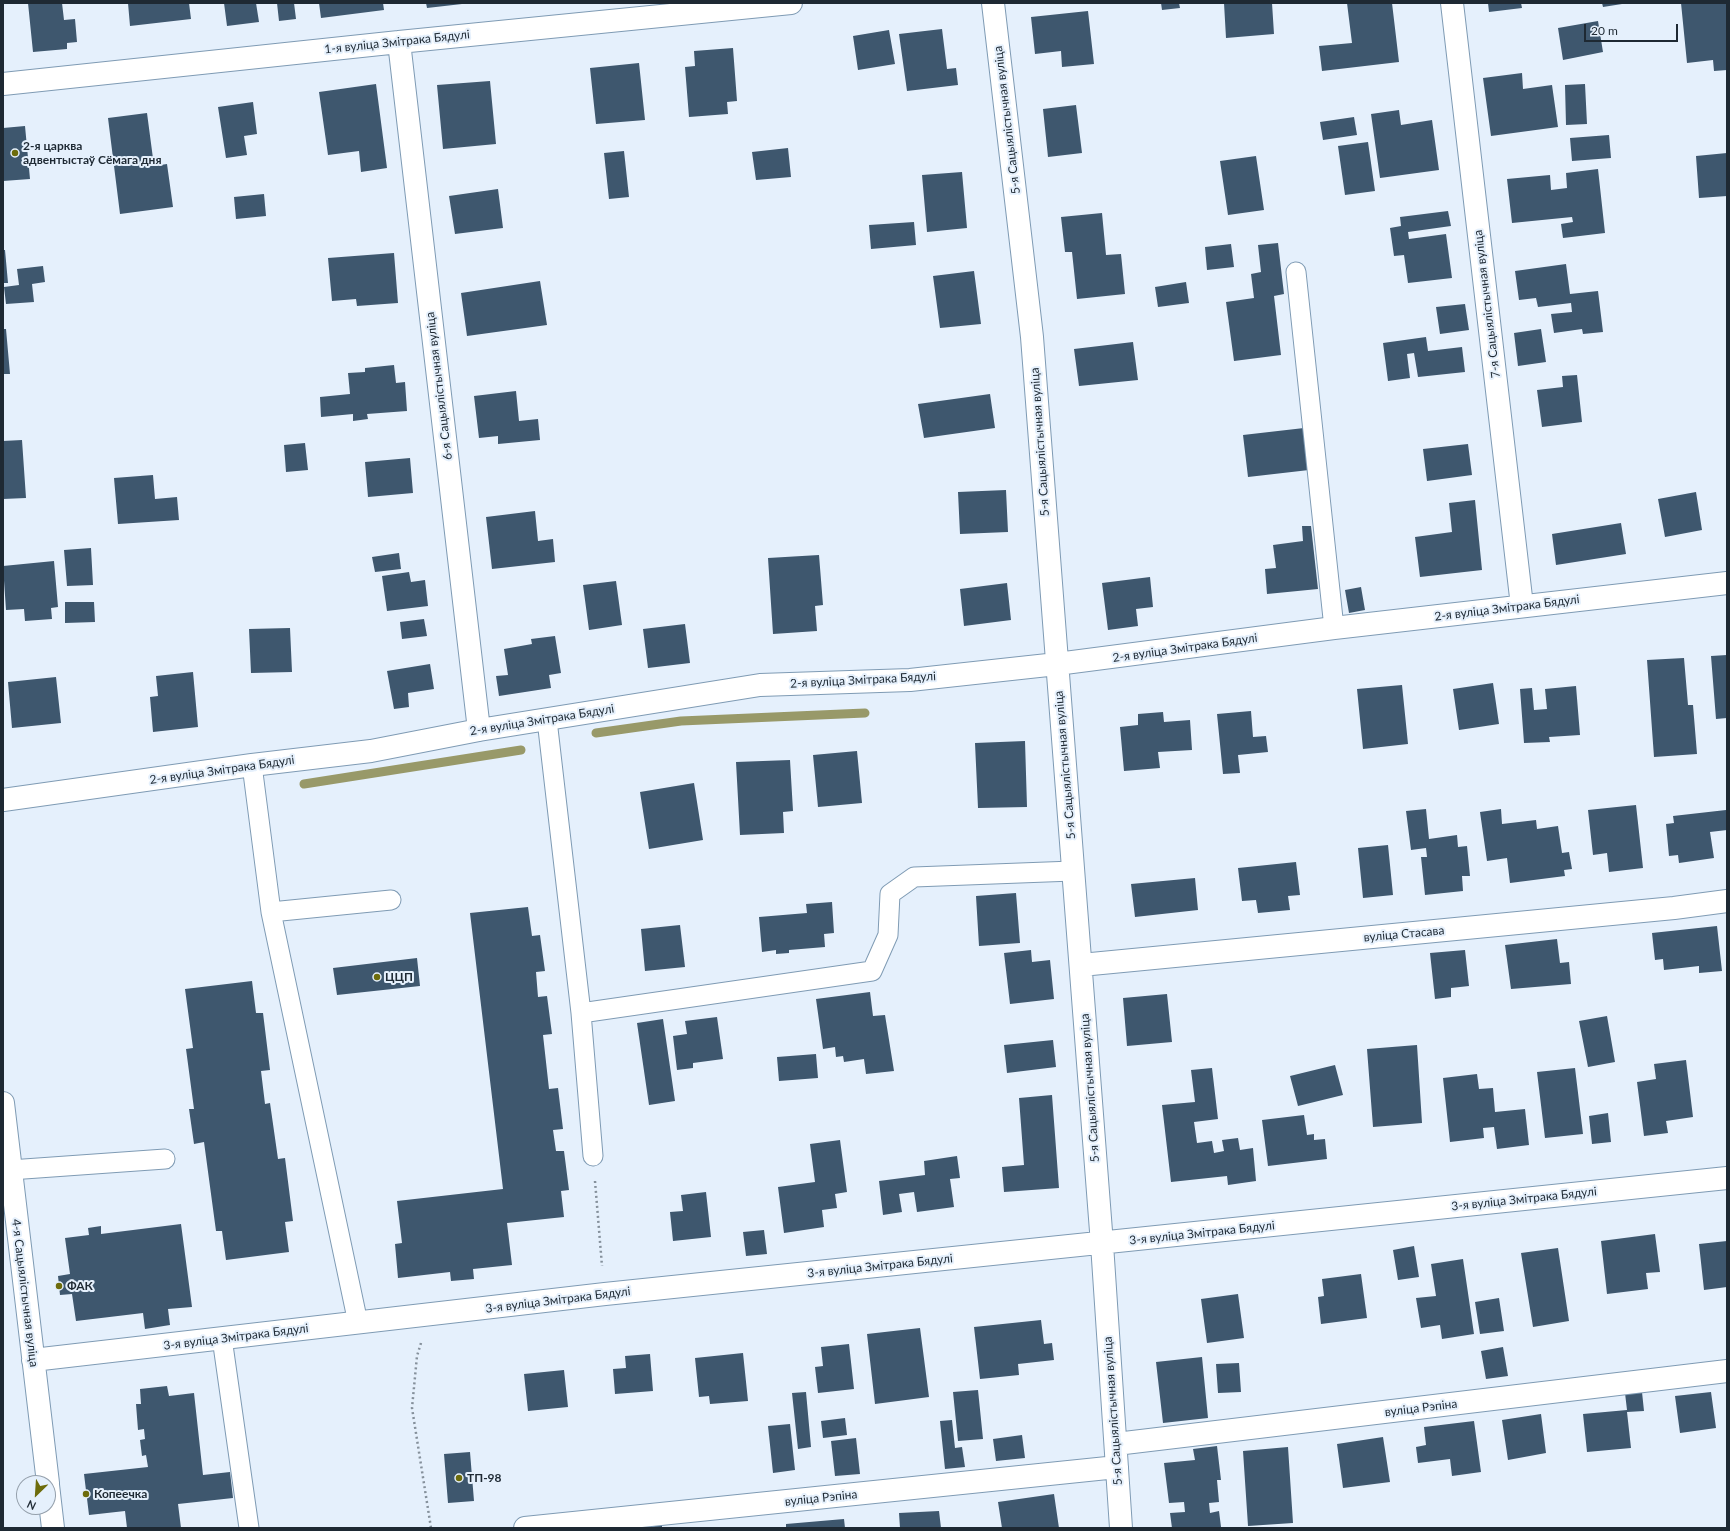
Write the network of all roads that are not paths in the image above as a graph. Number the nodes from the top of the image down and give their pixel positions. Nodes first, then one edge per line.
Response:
1 (791, 3) edge
2 (993, 3) edge
3 (1452, 3) edge
4 (399, 42) junction
5 (3, 84) edge
6 (1296, 272) dead end
7 (1727, 582) edge
8 (1522, 606) junction
9 (1334, 628) junction
10 (1057, 664) junction
11 (547, 720) junction
12 (479, 730) junction
13 (252, 765) junction
14 (3, 800) edge
15 (1073, 871) junction
16 (391, 900) dead end
17 (1727, 901) edge
18 (271, 912) junction
19 (1080, 965) junction
20 (581, 1013) junction
21 (3, 1103) edge
22 (592, 1156) road end
23 (166, 1159) dead end
24 (10, 1170) junction
25 (1727, 1178) edge
26 (1102, 1244) junction
27 (358, 1323) junction
28 (222, 1338) junction
29 (33, 1360) junction
30 (1727, 1371) edge
31 (1116, 1444) junction
32 (1117, 1467) junction
33 (47, 1475) edge
34 (52, 1515) edge
35 (53, 1528) edge
36 (249, 1528) edge
37 (525, 1528) edge
38 (1121, 1528) edge

1 - 4 street, 1-я вуліца Змітрака Бядулі
2 - 10 street, 5-я Сацыялістычная вуліца
3 - 8 street, 7-я Сацыялістычная вуліца
4 - 5 street, 1-я вуліца Змітрака Бядулі
4 - 12 street, 6-я Сацыялістычная вуліца
6 - 9 lane
7 - 8 street, 2-я вуліца Змітрака Бядулі
8 - 9 street, 2-я вуліца Змітрака Бядулі
9 - 10 street, 2-я вуліца Змітрака Бядулі
10 - 11 street, 2-я вуліца Змітрака Бядулі
10 - 15 street, 5-я Сацыялістычная вуліца
11 - 12 street, 2-я вуліца Змітрака Бядулі
11 - 20 lane
12 - 13 street, 2-я вуліца Змітрака Бядулі
13 - 14 street, 2-я вуліца Змітрака Бядулі
13 - 18 lane
15 - 19 street, 5-я Сацыялістычная вуліца
15 - 20 lane
16 - 18 lane
17 - 19 street, вуліца Стасава
18 - 27 lane
19 - 26 street, 5-я Сацыялістычная вуліца
20 - 22 lane
21 - 24 street, 4-я Сацыялістычная вуліца
23 - 24 lane
24 - 29 street, 4-я Сацыялістычная вуліца
25 - 26 street, 3-я вуліца Змітрака Бядулі
26 - 27 street, 3-я вуліца Змітрака Бядулі
26 - 31 street, 5-я Сацыялістычная вуліца
27 - 28 street, 3-я вуліца Змітрака Бядулі
28 - 29 street, 3-я вуліца Змітрака Бядулі
28 - 36 lane
29 - 33 street, 4-я Сацыялістычная вуліца
30 - 31 street, вуліца Рэпіна
31 - 32 street, 5-я Сацыялістычная вуліца
32 - 37 street, вуліца Рэпіна
32 - 38 street, 5-я Сацыялістычная вуліца
34 - 35 street, 4-я Сацыялістычная вуліца

